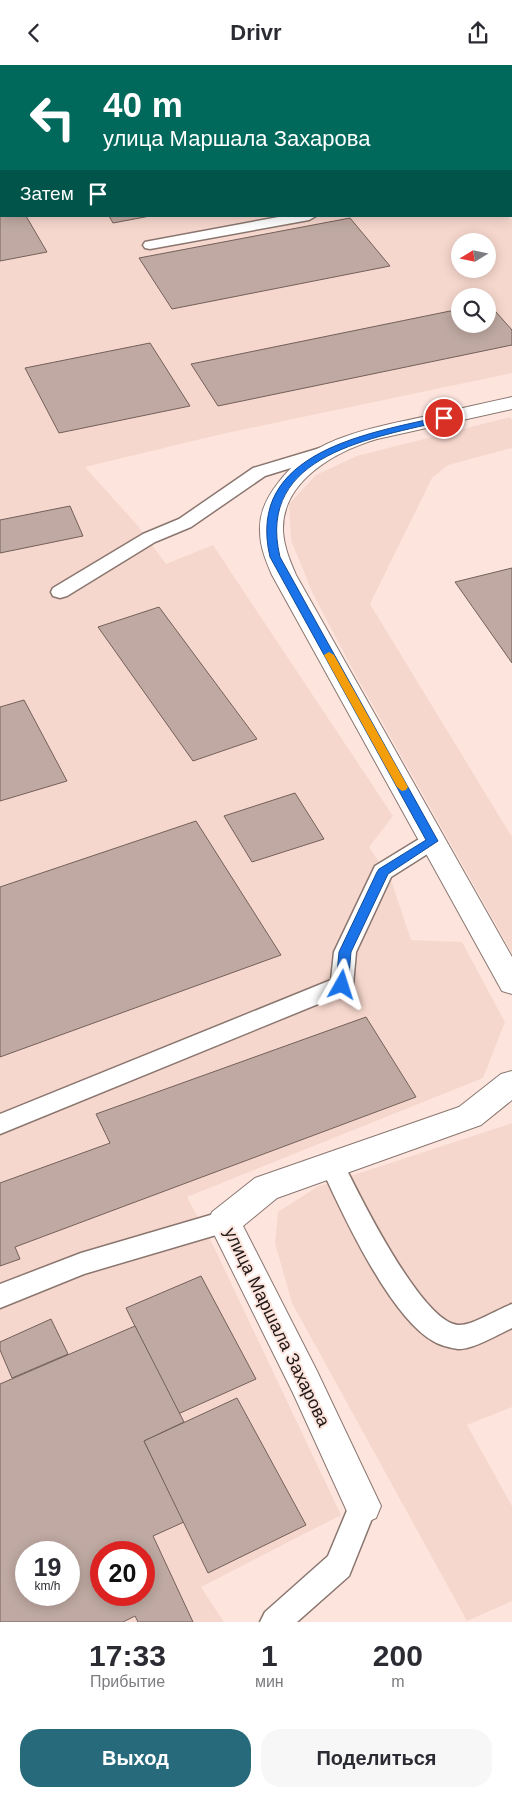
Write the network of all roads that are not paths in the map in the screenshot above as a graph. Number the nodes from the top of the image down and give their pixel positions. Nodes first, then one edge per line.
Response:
1 (303, 217) edge
2 (150, 245) dead end
3 (512, 403) edge
4 (330, 450) junction
5 (60, 592) dead end
6 (432, 841) junction
7 (512, 983) edge
8 (512, 1083) edge
9 (0, 1124) edge
10 (332, 1165) junction
11 (224, 1222) junction
12 (0, 1296) edge
13 (512, 1316) edge
14 (362, 1506) joint
15 (275, 1622) edge

1 - 2 lane
3 - 4 street
4 - 5 lane
4 - 6 street
6 - 7 street
6 - 9 lane
8 - 10 street, улица Маршала Захарова
10 - 11 street, улица Маршала Захарова
10 - 13 lane
11 - 12 lane
11 - 14 street, улица Маршала Захарова
14 - 15 lane

